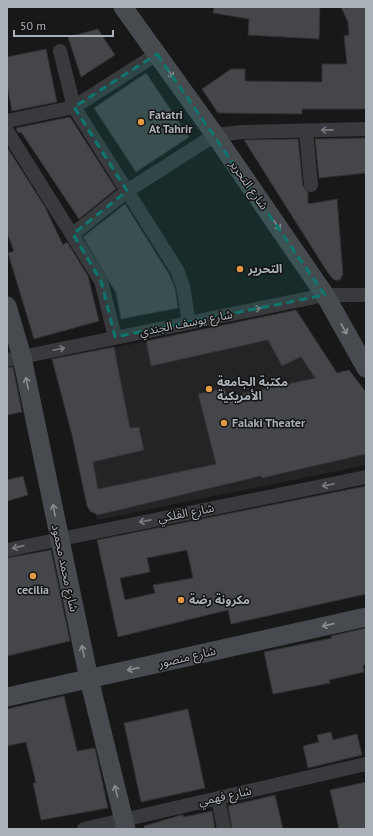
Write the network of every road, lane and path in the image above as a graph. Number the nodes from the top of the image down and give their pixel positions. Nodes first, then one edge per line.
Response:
1 (123, 7) edge
2 (60, 51) dead end
3 (157, 54) junction
4 (74, 107) junction
5 (7, 121) edge
6 (366, 130) edge
7 (7, 131) edge
8 (306, 131) junction
9 (214, 135) junction
10 (311, 185) dead end
11 (127, 191) junction
12 (72, 234) junction
13 (325, 295) junction
14 (366, 295) edge
15 (7, 306) edge
16 (189, 322) junction
17 (115, 338) junction
18 (14, 358) edge
19 (366, 368) edge
20 (366, 477) edge
21 (59, 538) junction
22 (7, 550) edge
23 (366, 617) edge
24 (89, 679) junction
25 (7, 697) edge
26 (365, 767) edge
27 (218, 798) junction
28 (125, 824) edge
29 (84, 829) edge
30 (224, 829) edge

1 - 3 street, شارع التحرير
2 - 4 street
3 - 4 street
3 -> 9 street, شارع التحرير
4 - 5 street
4 - 11 street
6 -> 8 street
7 - 12 street
8 - 9 street
8 - 10 street
9 - 11 street
9 -> 13 street, شارع التحرير
11 - 12 street
11 - 16 street
12 - 17 street
13 - 14 street, شارع يوسف الجندي
16 -> 13 street, شارع يوسف الجندي
13 -> 19 street, شارع التحرير
15 - 18 street, شارع محمد محمود
16 - 17 street, شارع يوسف الجندي
18 -> 17 street, شارع يوسف الجندي
21 -> 18 street, شارع محمد محمود
20 -> 21 street, شارع الفلكي
21 -> 22 street, شارع الفلكي
24 -> 21 street, شارع محمد محمود
23 -> 24 street, شارع منصور
24 - 25 street, شارع منصور
28 -> 24 street, شارع محمد محمود
26 - 27 street, شارع فهمي
27 - 28 street, شارع فهمي
27 - 30 street
28 - 29 street, شارع فهمي

